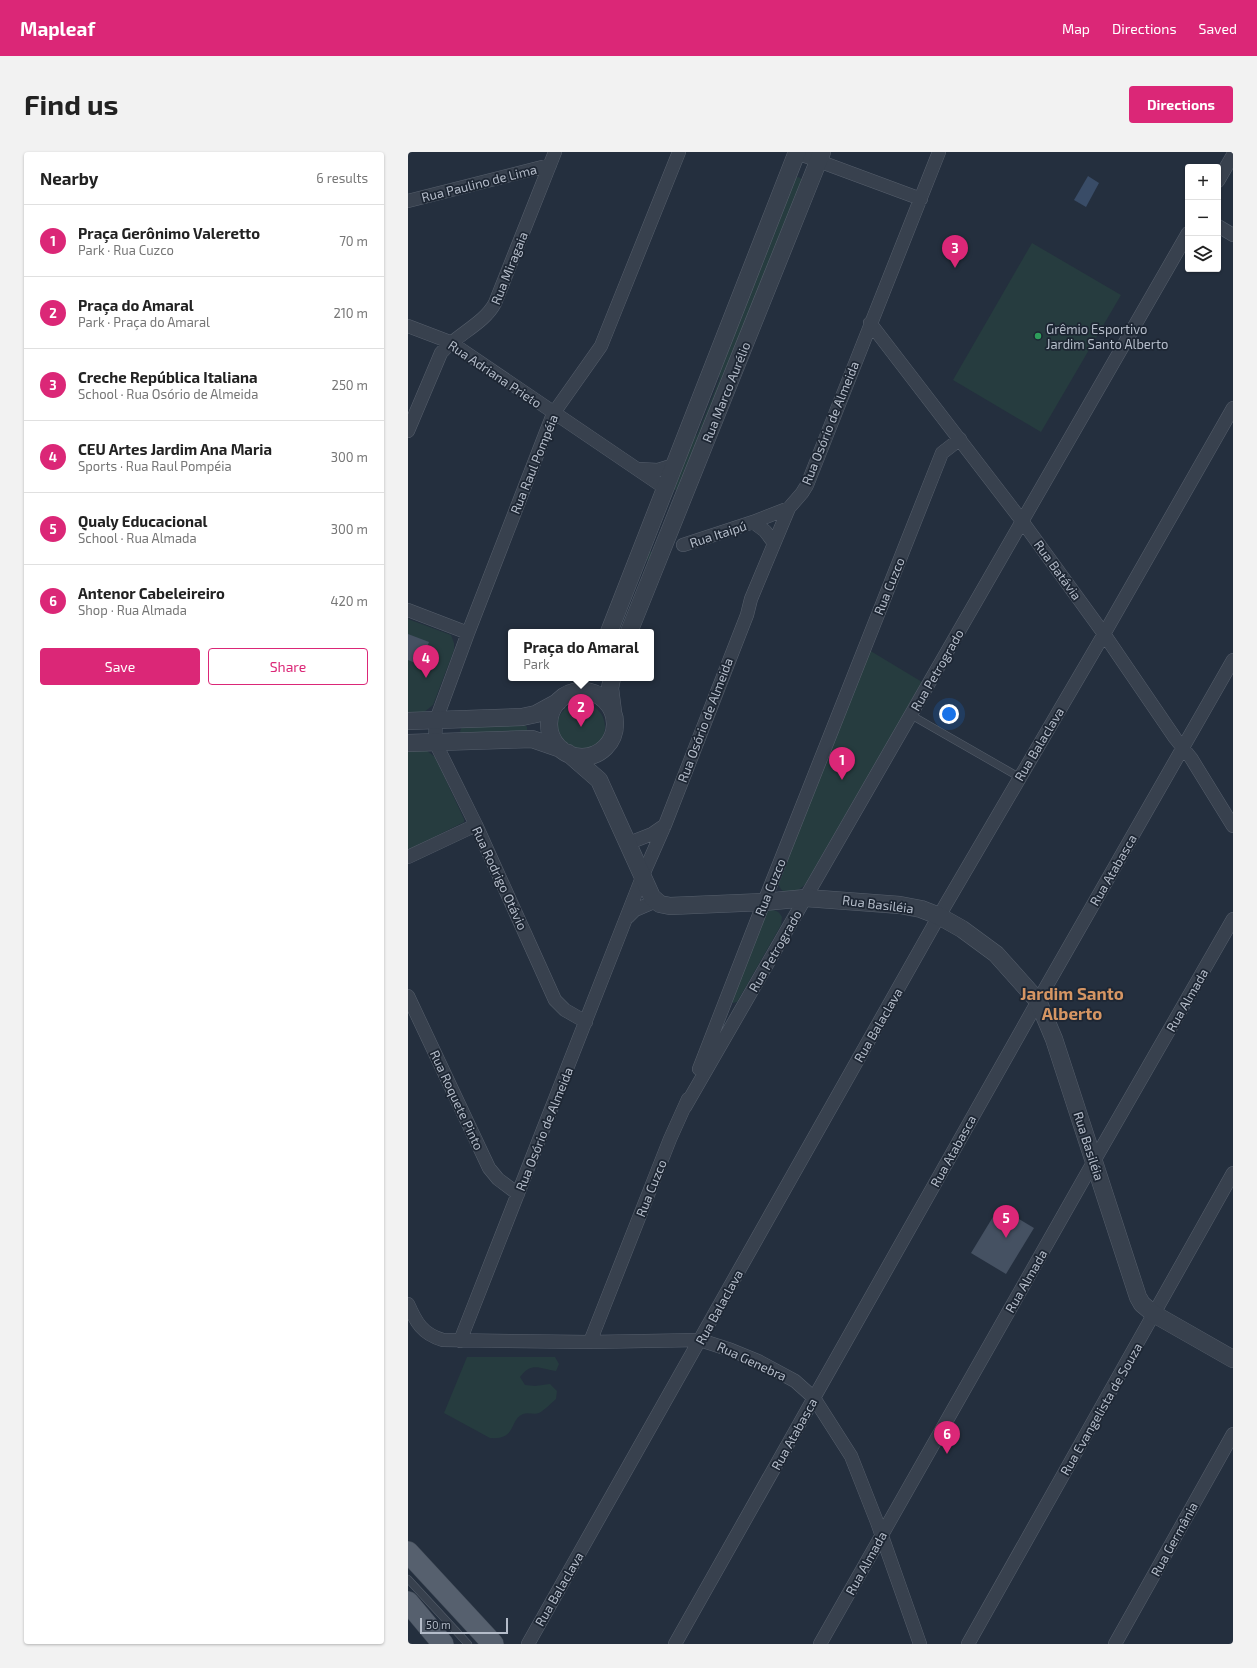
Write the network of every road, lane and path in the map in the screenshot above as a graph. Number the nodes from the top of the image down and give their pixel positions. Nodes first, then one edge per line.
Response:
1 (555, 152) edge
2 (679, 152) edge
3 (796, 152) edge
4 (939, 152) edge
5 (1233, 154) edge
6 (821, 157) edge
7 (550, 165) junction
8 (1221, 176) edge
9 (921, 199) junction
10 (408, 201) edge
11 (1221, 228) edge
12 (1233, 235) edge
13 (1186, 236) edge
14 (870, 323) junction
15 (408, 326) edge
16 (450, 342) junction
17 (1233, 408) edge
18 (553, 414) junction
19 (408, 432) edge
20 (960, 439) junction
21 (674, 465) junction
22 (639, 469) junction
23 (665, 488) junction
24 (789, 508) junction
25 (1022, 520) junction
26 (753, 522) junction
27 (774, 543) junction
28 (683, 545) dead end
29 (637, 560) junction
30 (655, 567) junction
31 (408, 610) edge
32 (609, 629) edge
33 (631, 629) edge
34 (468, 633) junction
35 (1104, 634) junction
36 (1233, 660) edge
37 (582, 681) edge
38 (611, 681) edge
39 (561, 699) junction
40 (614, 715) junction
41 (911, 715) junction
42 (436, 720) junction
43 (408, 721) edge
44 (610, 741) junction
45 (436, 742) junction
46 (408, 743) edge
47 (1183, 748) junction
48 (564, 751) junction
49 (1019, 777) junction
50 (599, 780) junction
51 (664, 825) junction
52 (476, 826) junction
53 (1233, 826) edge
54 (629, 843) junction
55 (408, 857) edge
56 (643, 875) junction
57 (806, 898) junction
58 (656, 901) junction
59 (764, 902) junction
60 (939, 916) junction
61 (628, 917) junction
62 (1233, 919) edge
63 (408, 996) edge
64 (1038, 1001) junction
65 (586, 1022) junction
66 (684, 1107) junction
67 (1094, 1161) junction
68 (1233, 1173) edge
69 (518, 1194) junction
70 (408, 1304) edge
71 (1154, 1314) junction
72 (700, 1340) junction
73 (460, 1341) junction
74 (590, 1342) junction
75 (1233, 1359) edge
76 (814, 1398) junction
77 (1233, 1434) edge
78 (881, 1536) junction
79 (408, 1552) edge
80 (408, 1578) edge
81 (408, 1602) edge
82 (443, 1644) edge
83 (468, 1644) edge
84 (493, 1644) edge
85 (528, 1644) edge
86 (675, 1644) edge
87 (820, 1644) edge
88 (920, 1644) edge
89 (968, 1644) edge
90 (1115, 1644) edge

1 - 7 street, Rua Miragaia
2 - 18 street, Rua Raul Pompéia
3 - 6 street
3 - 21 street, Rua Marco Aurélio
4 - 9 street, Rua Osório de Almeida
5 - 8 street
6 - 9 street
6 - 30 street, Rua Marco Aurélio
7 - 10 street, Rua Paulino de Lima
7 - 16 street, Rua Miragaia
9 - 14 street, Rua Osório de Almeida
11 - 12 street
13 - 25 street, Rua Petrogrado
14 - 20 street, Rua Batávia
14 - 24 street, Rua Osório de Almeida
15 - 16 street, Rua Adriana Prieto
16 - 18 street, Rua Adriana Prieto
16 - 19 street, Rua Miragaia
17 - 35 street, Rua Balaclava
18 - 22 street, Rua Adriana Prieto
18 - 34 street, Rua Raul Pompéia
20 - 25 street, Rua Batávia
20 - 59 street, Rua Cuzco
21 - 22 street
21 - 23 street, Rua Marco Aurélio
22 - 23 street, Rua Adriana Prieto
23 - 29 street, Rua Marco Aurélio
24 - 26 street, Rua Itaipú
24 - 27 street, Rua Osório de Almeida
25 - 35 street, Rua Batávia
25 - 41 street, Rua Petrogrado
26 - 27 street, Rua Itaipú
26 - 28 street, Rua Itaipú
27 - 51 street, Rua Osório de Almeida
29 - 30 street
29 - 32 street, Rua Marco Aurélio
30 - 33 street, Rua Marco Aurélio
31 - 34 street
34 - 42 street, Rua Raul Pompéia
35 - 47 street, Rua Batávia
35 - 49 street, Rua Balaclava
36 - 47 street, Rua Atabasca
37 - 39 street
38 - 40 street
39 - 40 street
39 - 42 street
39 - 48 street
40 - 44 street
41 - 49 lane
41 - 57 street, Rua Petrogrado
42 - 43 street
42 - 45 street, Rua Rodrigo Otávio
44 - 48 street
44 - 50 street
45 - 46 street
45 - 48 street
45 - 52 street, Rua Rodrigo Otávio
47 - 53 street, Rua Batávia
47 - 64 street, Rua Atabasca
48 - 50 street
49 - 60 street, Rua Balaclava
50 - 54 street
51 - 54 street
51 - 56 street, Rua Osório de Almeida
52 - 55 street
52 - 65 street, Rua Rodrigo Otávio
54 - 56 street
56 - 58 street
56 - 61 street, Rua Osório de Almeida
57 - 59 street, Rua Basiléia
57 - 60 street, Rua Basiléia
57 - 66 street, Rua Petrogrado
58 - 59 street, Rua Basiléia
58 - 61 street
59 - 66 street, Rua Cuzco
60 - 64 street, Rua Basiléia
60 - 72 street, Rua Balaclava
61 - 65 street, Rua Osório de Almeida
62 - 67 street, Rua Almada
63 - 69 street, Rua Roquete Pinto
64 - 67 street, Rua Basiléia
64 - 76 street, Rua Atabasca
65 - 69 street, Rua Osório de Almeida
66 - 74 street, Rua Cuzco
67 - 71 street, Rua Basiléia
67 - 78 street, Rua Almada
68 - 71 street, Rua Evangelista de Souza
69 - 73 street, Rua Osório de Almeida
70 - 73 street, Rua Genebra
71 - 75 street, Rua Basiléia
71 - 89 street, Rua Evangelista de Souza
72 - 74 street, Rua Genebra
72 - 76 street, Rua Genebra
72 - 85 street, Rua Balaclava
73 - 74 street, Rua Genebra
76 - 78 street, Rua Genebra
76 - 86 street, Rua Atabasca
77 - 90 street, Rua Germânia
78 - 87 street, Rua Almada
78 - 88 street, Rua Genebra
79 - 84 main road
80 - 83 lane
81 - 82 main road

